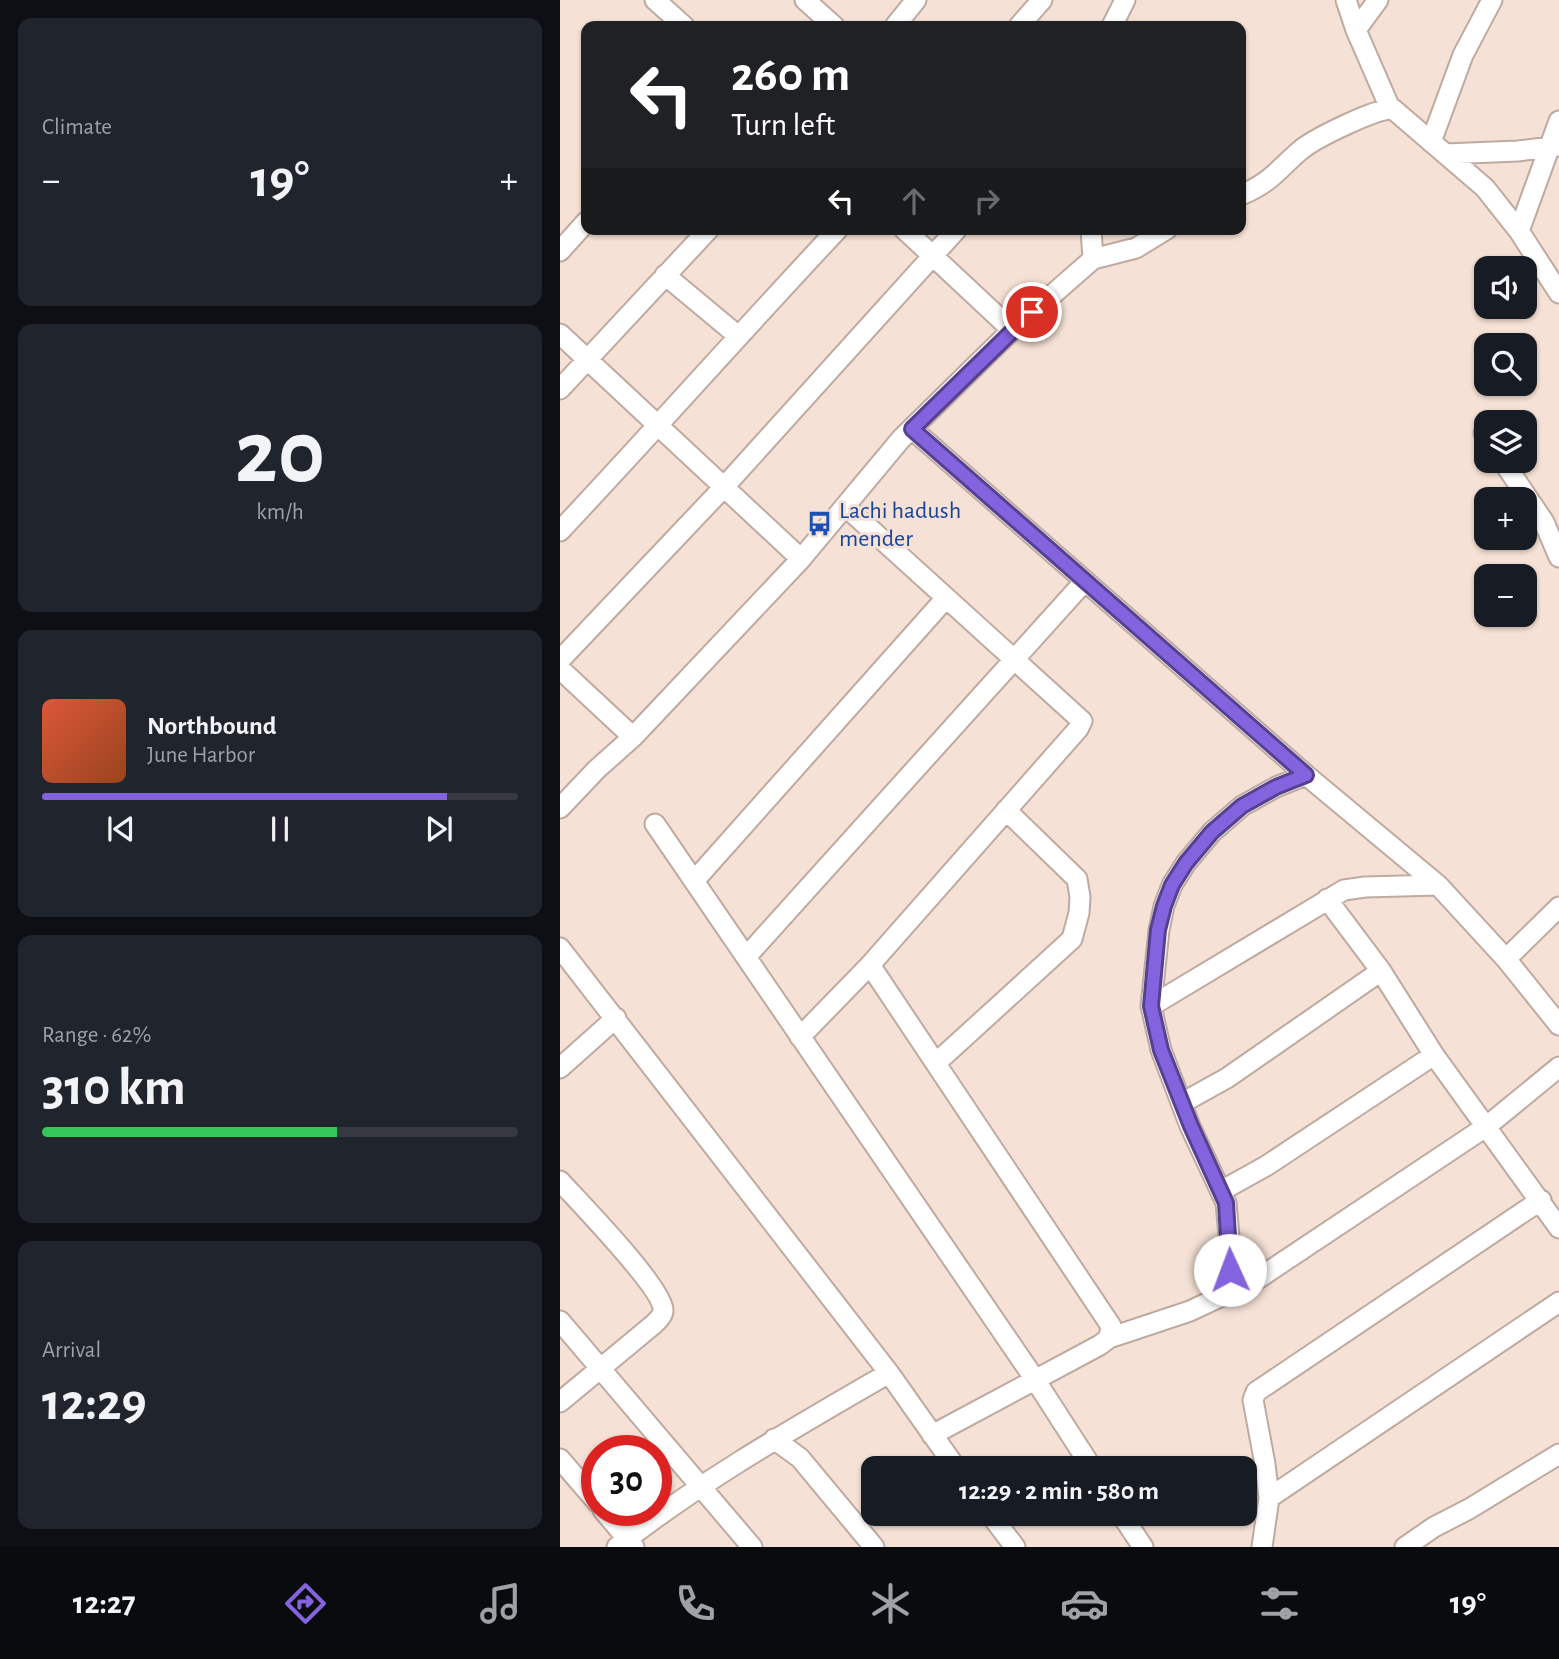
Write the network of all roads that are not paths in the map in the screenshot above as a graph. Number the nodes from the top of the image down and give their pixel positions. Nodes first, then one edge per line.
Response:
1 (655, 0) edge
2 (805, 0) edge
3 (916, 0) edge
4 (1042, 0) edge
5 (1125, 0) edge
6 (1346, 0) edge
7 (1378, 0) edge
8 (1492, 0) edge
9 (678, 21) edge
10 (828, 21) edge
11 (899, 21) edge
12 (1023, 21) edge
13 (1114, 21) edge
14 (1356, 30) junction
15 (1390, 108) junction
16 (1559, 121) edge
17 (1553, 146) edge
18 (1438, 148) junction
19 (1246, 192) edge
20 (581, 228) edge
21 (1519, 231) junction
22 (703, 235) edge
23 (832, 235) edge
24 (911, 235) edge
25 (952, 235) edge
26 (1091, 235) edge
27 (1157, 235) edge
28 (560, 251) edge
29 (934, 256) junction
30 (1093, 259) junction
31 (665, 275) junction
32 (1559, 293) edge
33 (1012, 330) junction
34 (560, 334) edge
35 (737, 335) junction
36 (586, 361) junction
37 (560, 389) edge
38 (658, 426) junction
39 (912, 429) junction
40 (1511, 473) edge
41 (724, 487) junction
42 (845, 506) junction
43 (560, 531) edge
44 (1559, 557) edge
45 (801, 559) junction
46 (1084, 582) junction
47 (946, 598) junction
48 (1014, 658) junction
49 (560, 660) edge
50 (560, 670) edge
51 (633, 737) junction
52 (1306, 775) junction
53 (560, 808) edge
54 (1006, 810) junction
55 (655, 824) dead end
56 (694, 881) junction
57 (1438, 886) junction
58 (1327, 899) junction
59 (1559, 907) edge
60 (560, 948) edge
61 (746, 957) junction
62 (1506, 959) junction
63 (870, 965) junction
64 (1381, 971) junction
65 (1151, 1006) junction
66 (616, 1018) junction
67 (1559, 1025) edge
68 (800, 1037) junction
69 (1434, 1055) junction
70 (936, 1063) junction
71 (1559, 1067) edge
72 (560, 1068) edge
73 (1182, 1103) junction
74 (1487, 1126) junction
75 (560, 1181) edge
76 (1221, 1191) junction
77 (1541, 1200) junction
78 (1559, 1228) edge
79 (1230, 1293) junction
80 (1559, 1302) edge
81 (560, 1321) edge
82 (1109, 1338) junction
83 (600, 1367) junction
84 (889, 1373) junction
85 (1034, 1378) junction
86 (560, 1402) edge
87 (932, 1435) junction
88 (774, 1439) junction
89 (1559, 1454) edge
90 (947, 1456) edge
91 (1084, 1456) edge
92 (560, 1459) edge
93 (581, 1483) edge
94 (701, 1487) junction
95 (1269, 1498) junction
96 (614, 1526) edge
97 (999, 1526) edge
98 (1130, 1526) edge
99 (626, 1544) edge
100 (752, 1547) edge
101 (874, 1547) edge
102 (1015, 1547) edge
103 (1143, 1547) edge
104 (1262, 1547) edge
105 (1405, 1547) edge

1 - 9 street
2 - 10 street
3 - 11 street
4 - 12 street
5 - 13 street
6 - 14 street
7 - 14 street
8 - 18 street
14 - 15 street
15 - 18 street
15 - 19 street
16 - 17 street
17 - 18 street
17 - 21 street
18 - 21 street
20 - 28 street
21 - 32 street
22 - 31 street
23 - 35 street
24 - 29 street
25 - 29 street
26 - 30 street
27 - 30 street
29 - 33 street
29 - 41 street
30 - 33 street
31 - 35 street
31 - 36 street
33 - 39 street
34 - 36 street
35 - 38 street
36 - 37 street
36 - 38 street
38 - 41 street
38 - 43 street
39 - 42 street
39 - 46 street
40 - 44 street
41 - 45 street
41 - 49 street
42 - 45 street
42 - 47 street
45 - 51 street
46 - 48 street
46 - 52 street
47 - 48 street
47 - 56 street
48 - 54 street
48 - 61 street
50 - 51 street
51 - 53 street
52 - 57 street
52 - 65 street
54 - 63 street
54 - 70 street
55 - 56 street
56 - 61 street
57 - 58 street
57 - 62 street
58 - 64 street
58 - 65 street
59 - 62 street
60 - 66 street
61 - 68 street
62 - 67 street
63 - 68 street
63 - 70 street
64 - 69 street
64 - 73 street
65 - 73 street
66 - 72 street
66 - 84 street
68 - 85 street
69 - 74 street
69 - 76 street
70 - 82 street
71 - 74 street
73 - 76 street
74 - 77 street
74 - 79 street
75 - 83 street
76 - 79 street
77 - 78 street
77 - 95 street
79 - 82 street
80 - 95 street
81 - 83 street
82 - 85 street
83 - 86 street
83 - 94 street
84 - 87 street
84 - 88 street
85 - 87 street
85 - 91 street
87 - 90 street
88 - 94 street
88 - 101 street
89 - 105 street
92 - 93 street
94 - 99 street
94 - 100 street
95 - 104 street
96 - 99 street
97 - 102 street
98 - 103 street

